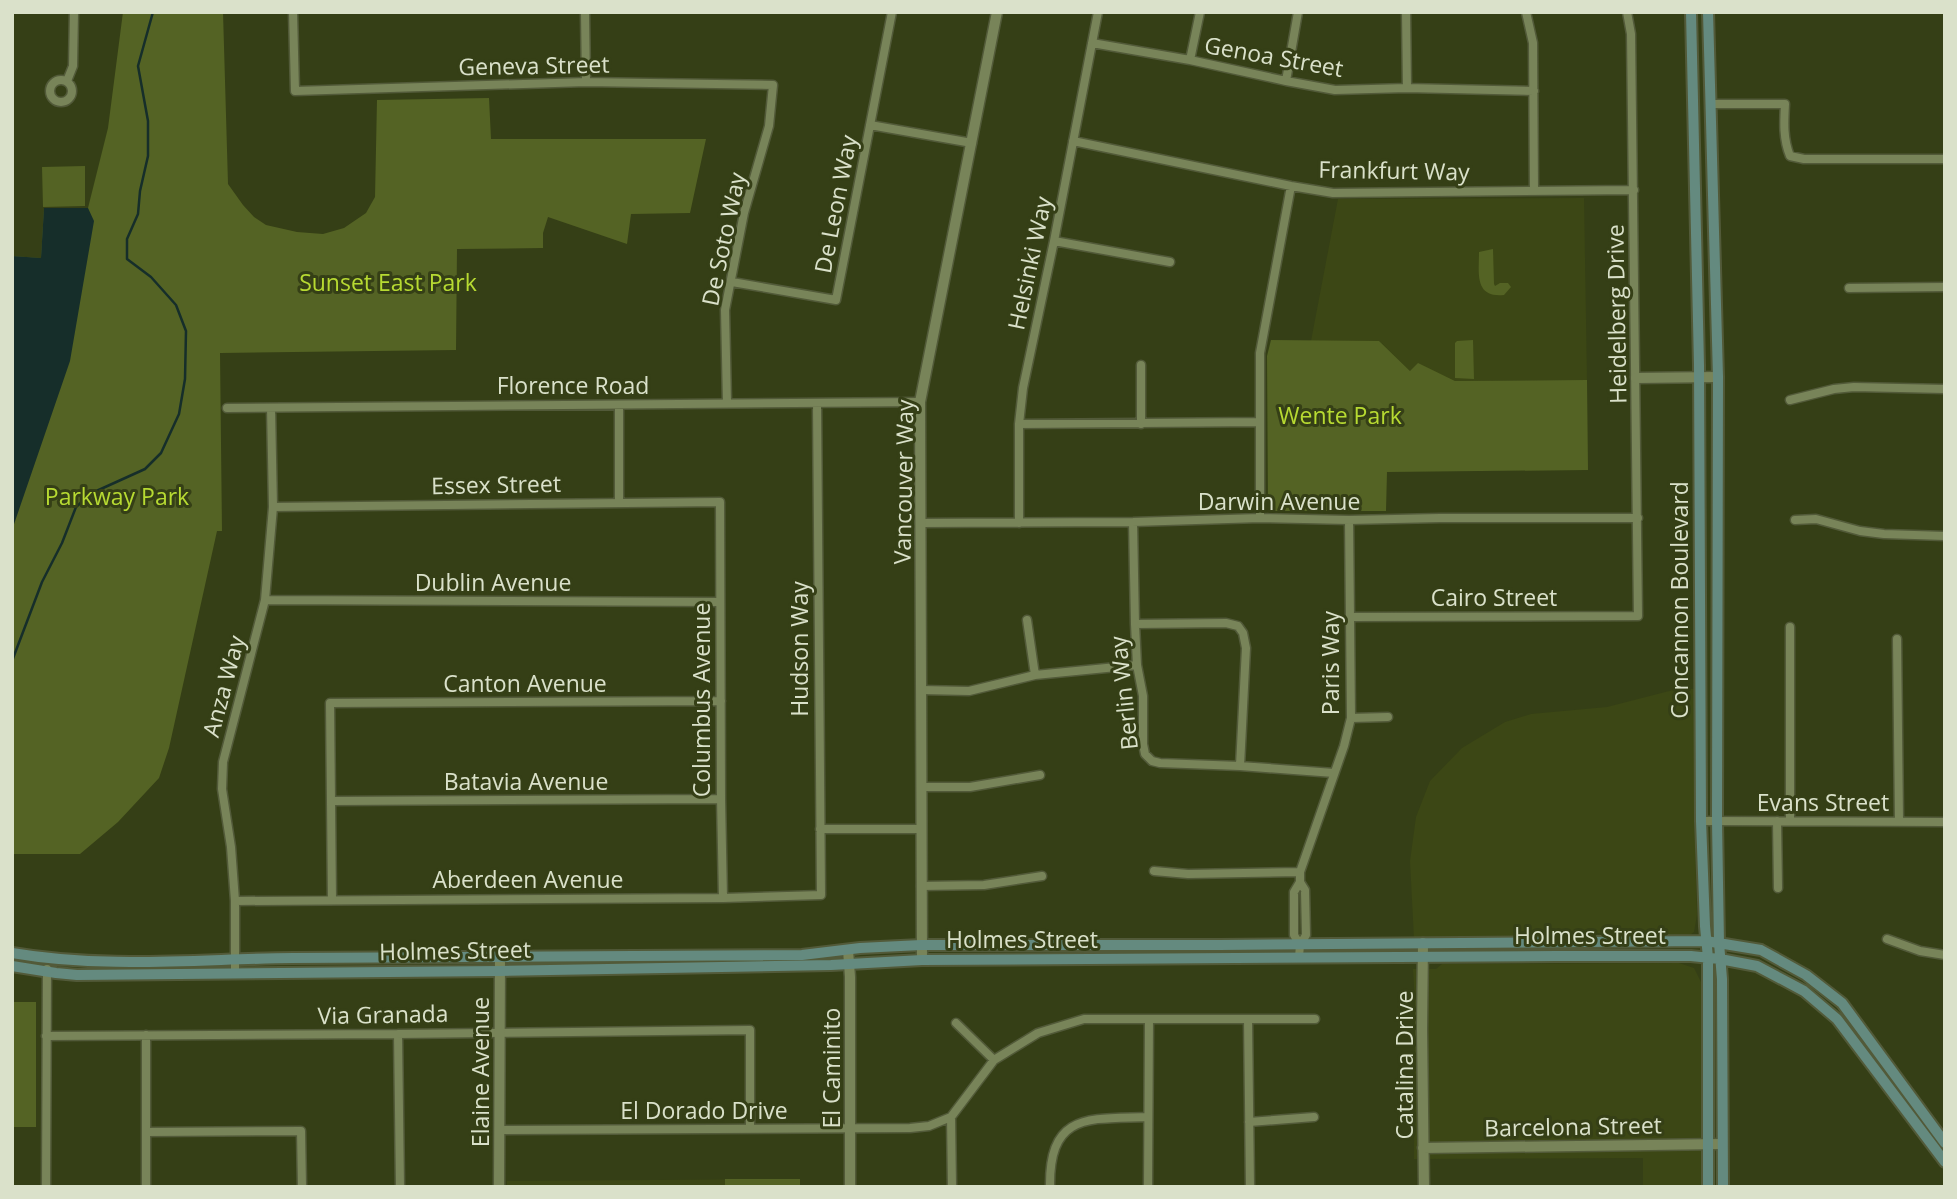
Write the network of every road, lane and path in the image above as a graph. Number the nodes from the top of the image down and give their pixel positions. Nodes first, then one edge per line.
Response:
1 (74, 12) edge
2 (293, 12) edge
3 (585, 12) edge
4 (892, 12) edge
5 (998, 12) edge
6 (1098, 12) edge
7 (1199, 12) edge
8 (1298, 12) edge
9 (1406, 12) edge
10 (1526, 12) edge
11 (1627, 12) edge
12 (1691, 12) edge
13 (1708, 12) edge
14 (1092, 44) junction
15 (1191, 61) junction
16 (67, 81) dead end
17 (1286, 81) junction
18 (586, 82) junction
19 (773, 85) joint
20 (1407, 88) junction
21 (1534, 91) junction
22 (1711, 104) junction
23 (870, 125) junction
24 (1073, 142) junction
25 (972, 143) junction
26 (1945, 159) edge
27 (1291, 186) junction
28 (1534, 190) junction
29 (1634, 190) junction
30 (1054, 241) junction
31 (1170, 262) dead end
32 (732, 282) junction
33 (1945, 287) edge
34 (1849, 288) dead end
35 (1141, 365) dead end
36 (1699, 377) junction
37 (1718, 377) junction
38 (1636, 378) junction
39 (1945, 389) edge
40 (1790, 400) dead end
41 (920, 402) junction
42 (727, 403) junction
43 (817, 403) junction
44 (619, 405) junction
45 (227, 408) dead end
46 (271, 408) junction
47 (1260, 422) junction
48 (1019, 424) junction
49 (1141, 424) junction
50 (619, 502) junction
51 (720, 502) joint
52 (273, 507) junction
53 (1260, 518) junction
54 (1638, 519) junction
55 (1349, 520) junction
56 (1796, 520) dead end
57 (1133, 522) junction
58 (920, 523) junction
59 (1019, 523) junction
60 (1945, 536) edge
61 (265, 600) junction
62 (720, 602) junction
63 (1638, 616) joint
64 (1350, 617) junction
65 (1027, 620) dead end
66 (1135, 624) junction
67 (1790, 627) dead end
68 (1897, 639) dead end
69 (1138, 665) junction
70 (1035, 675) junction
71 (921, 690) junction
72 (721, 701) junction
73 (1388, 717) dead end
74 (1351, 718) junction
75 (1240, 766) junction
76 (1334, 774) junction
77 (1040, 775) dead end
78 (921, 787) junction
79 (721, 799) junction
80 (332, 801) junction
81 (1701, 821) junction
82 (1717, 821) junction
83 (1777, 821) junction
84 (1790, 821) junction
85 (1899, 821) junction
86 (1945, 822) edge
87 (820, 829) junction
88 (920, 829) junction
89 (1154, 871) dead end
90 (1300, 872) junction
91 (1042, 876) dead end
92 (921, 886) junction
93 (1778, 888) dead end
94 (821, 895) joint
95 (723, 898) junction
96 (332, 900) junction
97 (235, 901) junction
98 (1887, 939) dead end
99 (1706, 941) junction
100 (1423, 943) junction
101 (1719, 943) junction
102 (921, 945) junction
103 (1300, 945) junction
104 (848, 950) junction
105 (12, 953) edge
106 (1945, 955) edge
107 (500, 957) junction
108 (1299, 957) junction
109 (1424, 957) junction
110 (48, 958) junction
111 (1708, 958) junction
112 (234, 959) junction
113 (1720, 959) junction
114 (922, 960) junction
115 (849, 964) junction
116 (12, 966) edge
117 (500, 971) junction
118 (46, 972) junction
119 (235, 974) junction
120 (1149, 1019) junction
121 (1248, 1019) junction
122 (1315, 1019) dead end
123 (956, 1023) dead end
124 (499, 1032) junction
125 (398, 1034) junction
126 (46, 1035) junction
127 (146, 1035) junction
128 (995, 1060) junction
129 (1314, 1116) dead end
130 (951, 1117) junction
131 (1147, 1117) junction
132 (1249, 1122) junction
133 (750, 1128) junction
134 (499, 1130) junction
135 (850, 1130) junction
136 (146, 1132) junction
137 (1708, 1143) junction
138 (1945, 1143) edge
139 (1722, 1144) junction
140 (1423, 1148) junction
141 (1945, 1163) edge
142 (46, 1187) edge
143 (146, 1187) edge
144 (302, 1187) edge
145 (400, 1187) edge
146 (499, 1187) edge
147 (850, 1187) edge
148 (952, 1187) edge
149 (1050, 1187) edge
150 (1148, 1187) edge
151 (1250, 1187) edge
152 (1424, 1187) edge
153 (1708, 1187) edge
154 (1723, 1187) edge

1 - 16 street
2 - 18 street, Geneva Street
3 - 18 street
4 - 23 street, De Leon Way
5 - 25 street, Vancouver Way
6 - 14 street, Helsinki Way
7 - 15 street
8 - 17 street
9 - 20 street
10 - 21 street
11 - 29 street, Heidelberg Drive
12 - 36 main road, Concannon Boulevard
13 - 22 main road, Concannon Boulevard
14 - 15 street, Genoa Street
14 - 24 street, Helsinki Way
15 - 17 street, Genoa Street
17 - 20 street, Genoa Street
18 - 19 street, Geneva Street
19 - 32 street, De Soto Way
20 - 21 street, Genoa Street
21 - 28 street
22 - 26 street
22 - 37 main road, Concannon Boulevard
23 - 25 street
23 - 32 street, De Leon Way
24 - 27 street, Frankfurt Way
24 - 30 street, Helsinki Way
25 - 41 street, Vancouver Way
27 - 28 street, Frankfurt Way
27 - 47 street
28 - 29 street, Frankfurt Way
29 - 38 street, Heidelberg Drive
30 - 31 street
30 - 48 street, Helsinki Way
32 - 42 street, De Soto Way
33 - 34 street
35 - 49 street
36 - 37 street
36 - 38 street
36 - 81 main road, Concannon Boulevard
37 - 82 main road, Concannon Boulevard
38 - 54 street, Heidelberg Drive
39 - 40 street
41 - 43 street, Florence Road
41 - 58 street, Vancouver Way
42 - 43 street, Florence Road
42 - 44 street, Florence Road
43 - 87 street, Hudson Way
44 - 46 street, Florence Road
44 - 50 street
45 - 46 street, Florence Road
46 - 52 street, Anza Way
47 - 49 street
47 - 53 street
48 - 49 street
48 - 59 street, Helsinki Way
50 - 51 street, Essex Street
50 - 52 street, Essex Street
51 - 62 street, Columbus Avenue
52 - 61 street, Anza Way
53 - 55 street, Darwin Avenue
53 - 57 street, Darwin Avenue
54 - 55 street, Darwin Avenue
54 - 63 street, Heidelberg Drive
55 - 64 street, Paris Way
56 - 60 street
57 - 59 street, Darwin Avenue
57 - 66 street, Berlin Way
58 - 59 street, Darwin Avenue
58 - 71 street, Vancouver Way
61 - 62 street, Dublin Avenue
61 - 97 street, Anza Way
62 - 72 street, Columbus Avenue
63 - 64 street, Cairo Street
64 - 74 street, Paris Way
65 - 70 street
66 - 69 street, Berlin Way
66 - 75 street
67 - 84 street
68 - 85 street
69 - 70 street
69 - 75 street, Berlin Way
70 - 71 street
71 - 78 street, Vancouver Way
72 - 79 street, Columbus Avenue
72 - 80 street, Canton Avenue
73 - 74 street
74 - 76 street, Paris Way
75 - 76 street, Berlin Way
76 - 90 street, Paris Way
77 - 78 street
78 - 88 street, Vancouver Way
79 - 80 street, Batavia Avenue
79 - 95 street, Columbus Avenue
80 - 96 street
81 - 82 street, Evans Street
81 - 99 main road, Concannon Boulevard
82 - 83 street, Evans Street
82 - 101 main road, Concannon Boulevard
83 - 84 street, Evans Street
83 - 93 street
84 - 85 street, Evans Street
85 - 86 street, Evans Street
87 - 88 street
87 - 94 street, Hudson Way
88 - 92 street, Vancouver Way
89 - 90 street
90 - 103 street, Paris Way
91 - 92 street
92 - 102 street, Vancouver Way
94 - 95 street, Aberdeen Avenue
95 - 96 street, Aberdeen Avenue
96 - 97 street, Aberdeen Avenue
97 - 112 street, Anza Way
98 - 106 street
99 - 100 main road, Holmes Street
99 - 101 main road, Holmes Street
99 - 111 main road, Concannon Boulevard
100 - 103 main road, Holmes Street
100 - 109 street, Catalina Drive
101 - 113 main road, Concannon Boulevard
101 - 138 main road, Holmes Street
102 - 103 main road, Holmes Street
102 - 104 main road, Holmes Street
102 - 114 street, Vancouver Way
103 - 108 street, Paris Way
104 - 107 main road, Holmes Street
104 - 115 street, El Caminito
105 - 110 main road, Holmes Street
107 - 112 main road, Holmes Street
107 - 117 street, Elaine Avenue
108 - 109 main road, Holmes Street
108 - 114 main road, Holmes Street
109 - 111 main road, Holmes Street
109 - 140 street, Catalina Drive
110 - 112 main road, Holmes Street
110 - 118 street
111 - 113 main road, Holmes Street
111 - 137 main road, Concannon Boulevard
112 - 119 street, Anza Way
113 - 139 main road, Concannon Boulevard
113 - 141 main road, Holmes Street
114 - 115 main road, Holmes Street
115 - 117 main road, Holmes Street
115 - 135 street, El Caminito
116 - 118 main road, Holmes Street
117 - 119 main road, Holmes Street
117 - 124 street, Elaine Avenue
118 - 119 main road, Holmes Street
118 - 126 street
120 - 121 street
120 - 128 street
120 - 131 street
121 - 122 street
121 - 132 street
123 - 128 street
124 - 125 street, Via Granada
124 - 133 street, Via Granada
124 - 134 street, Elaine Avenue
125 - 127 street, Via Granada
125 - 145 street
126 - 127 street, Via Granada
126 - 142 street
127 - 136 street
128 - 130 street
129 - 132 street
130 - 135 street, El Dorado Drive
130 - 148 street
131 - 149 street
131 - 150 street
132 - 151 street
133 - 134 street, El Dorado Drive
133 - 135 street, El Dorado Drive
134 - 146 street, Elaine Avenue
135 - 147 street, El Caminito
136 - 143 street
136 - 144 street
137 - 139 street, Barcelona Street
137 - 140 street, Barcelona Street
137 - 153 main road, Concannon Boulevard
139 - 154 main road, Concannon Boulevard
140 - 152 street, Catalina Drive

